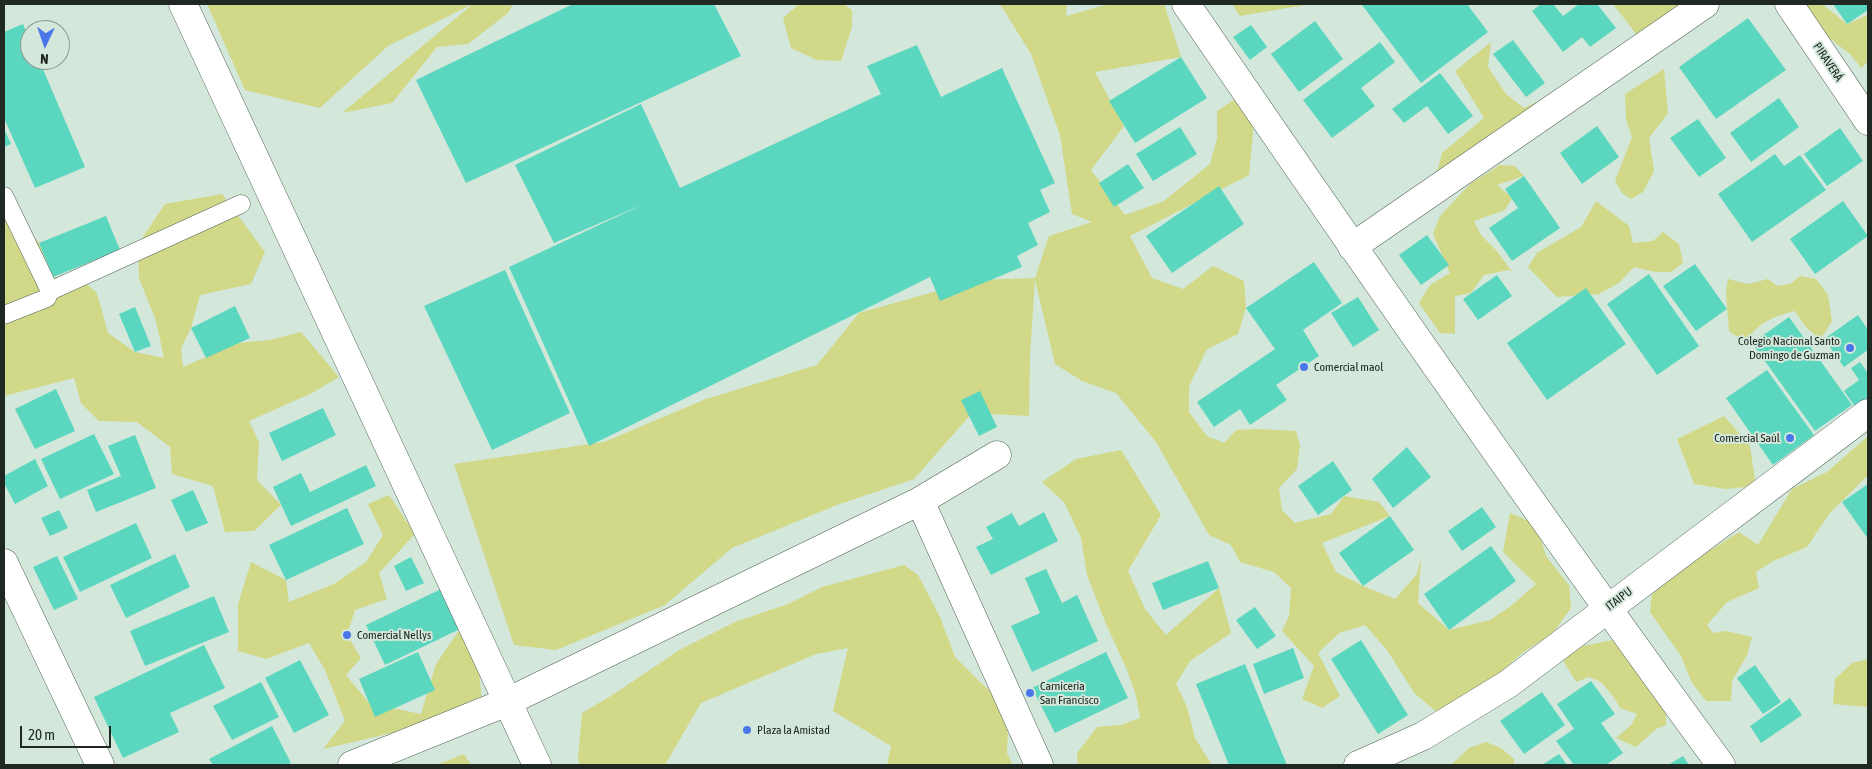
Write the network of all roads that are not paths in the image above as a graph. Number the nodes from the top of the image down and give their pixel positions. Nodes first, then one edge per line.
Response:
1 (183, 4) edge
2 (1186, 4) edge
3 (1705, 4) edge
4 (1788, 4) edge
5 (1868, 121) edge
6 (4, 196) edge
7 (241, 204) dead end
8 (1352, 247) junction
9 (50, 291) junction
10 (4, 315) edge
11 (1868, 413) edge
12 (997, 455) dead end
13 (920, 501) junction
14 (4, 563) edge
15 (1607, 609) junction
16 (507, 702) junction
17 (100, 765) edge
18 (352, 765) edge
19 (537, 765) edge
20 (1039, 765) edge
21 (1358, 765) edge
22 (1722, 765) edge

1 - 16 street
2 - 8 street
3 - 8 street
4 - 5 street, PIRAVERÁ
6 - 9 lane
7 - 9 lane
8 - 15 street
9 - 10 lane
11 - 15 street, ITAIPU
12 - 13 street
13 - 16 street
13 - 20 street
14 - 17 street
15 - 21 street, ITAIPU
15 - 22 street
16 - 18 street
16 - 19 street

